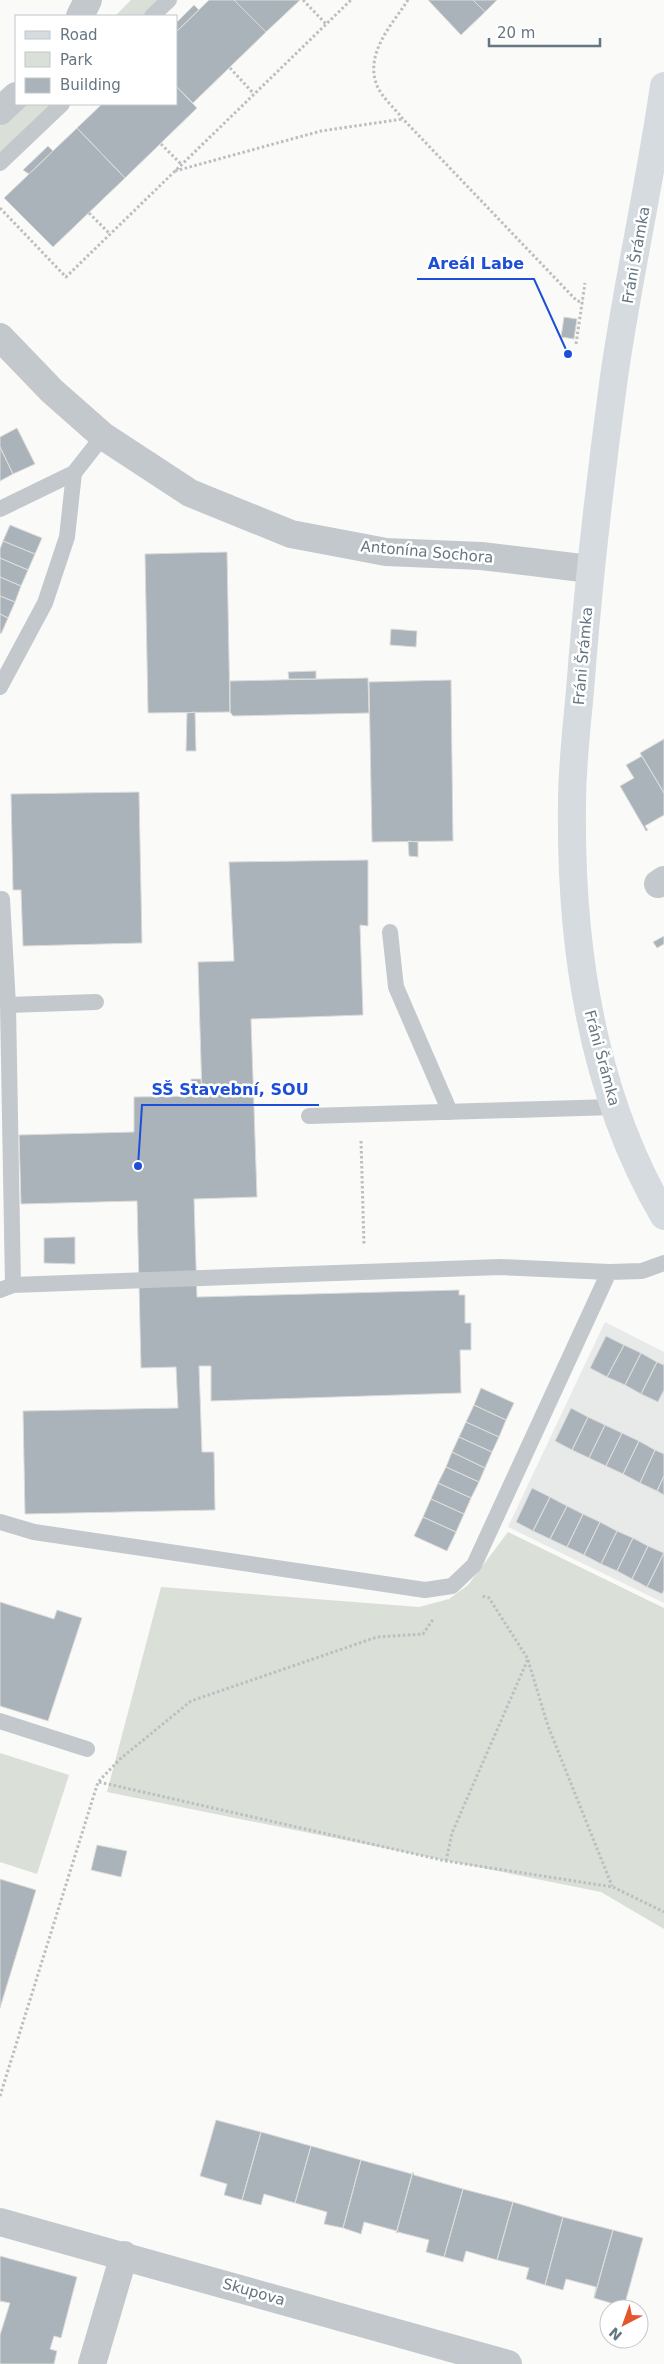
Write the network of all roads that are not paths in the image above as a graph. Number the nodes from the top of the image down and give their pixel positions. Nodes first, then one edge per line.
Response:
1 (88, 0) edge
2 (169, 0) edge
3 (80, 15) edge
4 (153, 15) edge
5 (664, 86) edge
6 (15, 97) edge
7 (61, 105) edge
8 (0, 111) edge
9 (0, 163) edge
10 (0, 338) edge
11 (102, 436) junction
12 (74, 473) junction
13 (0, 509) edge
14 (590, 569) junction
15 (0, 688) edge
16 (2, 899) dead end
17 (390, 932) dead end
18 (96, 1002) dead end
19 (8, 1005) junction
20 (614, 1107) junction
21 (450, 1112) junction
22 (309, 1116) dead end
23 (664, 1216) edge
24 (664, 1263) edge
25 (609, 1272) junction
26 (6, 1288) edge
27 (0, 1522) edge
28 (0, 1721) edge
29 (87, 1749) dead end
30 (0, 2222) edge
31 (124, 2255) junction
32 (92, 2364) edge
33 (508, 2364) edge

1 - 3 street
2 - 4 lane
5 - 14 street, Fráni Šrámka
6 - 8 street
7 - 9 lane
10 - 11 street, Antonína Sochora
11 - 12 lane
11 - 14 street, Antonína Sochora
12 - 13 lane
12 - 15 lane
14 - 20 street, Fráni Šrámka
16 - 19 lane
17 - 21 lane
18 - 19 lane
19 - 26 lane
20 - 21 lane
20 - 23 street, Fráni Šrámka
21 - 22 lane
24 - 25 lane
25 - 26 lane
25 - 27 lane
28 - 29 lane
30 - 31 street, Skupova
31 - 32 street
31 - 33 street, Skupova

